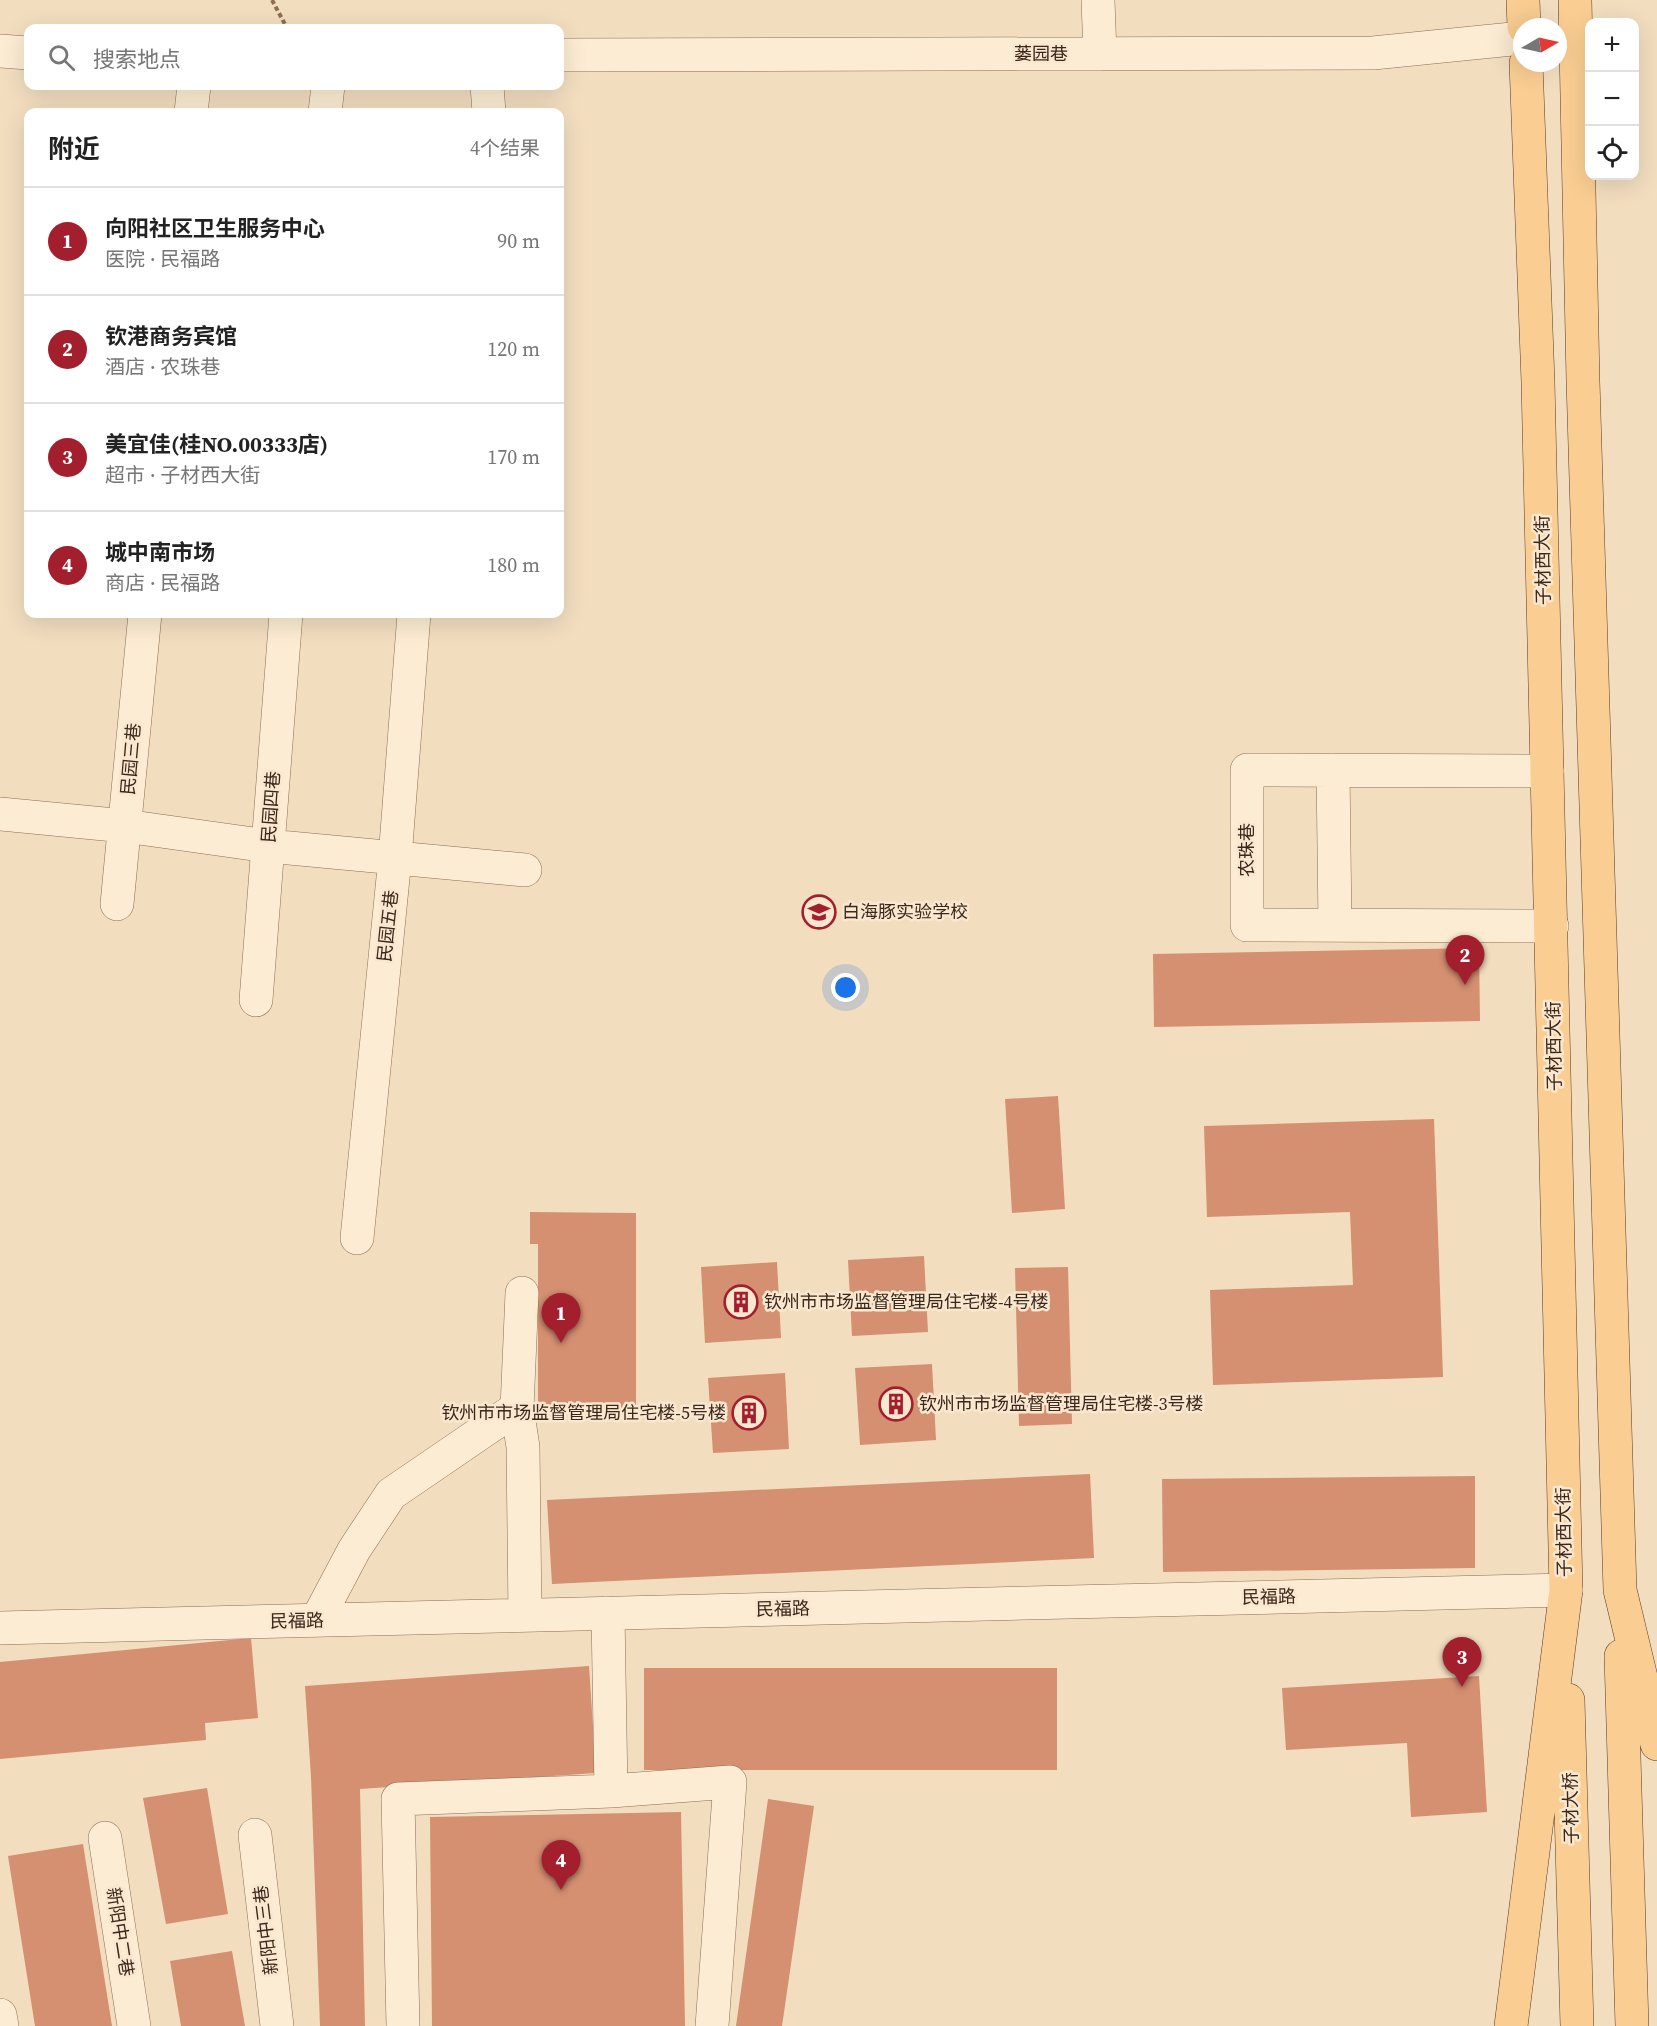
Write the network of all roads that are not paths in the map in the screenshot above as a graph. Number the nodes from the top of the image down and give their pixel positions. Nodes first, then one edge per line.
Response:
1 (1098, 0) edge
2 (1523, 0) edge
3 (1575, 0) edge
4 (1524, 18) edge
5 (1513, 39) edge
6 (0, 51) edge
7 (24, 52) edge
8 (1100, 54) junction
9 (564, 55) edge
10 (1526, 72) edge
11 (194, 90) edge
12 (328, 90) edge
13 (487, 90) edge
14 (191, 108) edge
15 (326, 108) edge
16 (489, 108) edge
17 (145, 618) edge
18 (286, 618) edge
19 (414, 618) edge
20 (1334, 770) junction
21 (1547, 771) junction
22 (0, 814) edge
23 (125, 826) junction
24 (268, 846) junction
25 (395, 858) junction
26 (525, 870) dead end
27 (117, 904) dead end
28 (1335, 925) junction
29 (1551, 926) junction
30 (256, 1000) dead end
31 (357, 1238) dead end
32 (522, 1293) dead end
33 (517, 1408) junction
34 (1566, 1590) junction
35 (1620, 1590) junction
36 (608, 1613) junction
37 (525, 1615) junction
38 (316, 1620) junction
39 (0, 1628) edge
40 (1657, 1744) edge
41 (611, 1791) junction
42 (255, 1835) dead end
43 (105, 1838) dead end
44 (0, 2015) edge
45 (2, 2026) edge
46 (134, 2026) edge
47 (277, 2026) edge
48 (403, 2026) edge
49 (712, 2026) edge
50 (1510, 2026) edge
51 (1577, 2026) edge
52 (1632, 2026) edge

1 - 8 street
2 - 4 main road
3 - 35 main road
5 - 8 street, 蒌园巷
6 - 7 street
8 - 9 street, 蒌园巷
10 - 21 main road, 子材西大街
11 - 14 street
12 - 15 street
13 - 16 street
17 - 23 street, 民园三巷
18 - 24 street, 民园四巷
19 - 25 street, 民园五巷
20 - 21 street, 农珠巷
20 - 28 street
20 - 28 street, 农珠巷
21 - 29 main road, 子材西大街
22 - 23 street
23 - 24 street
23 - 27 street, 民园三巷
24 - 25 street
24 - 30 street, 民园四巷
25 - 26 street
25 - 31 street, 民园五巷
28 - 29 street, 农珠巷
29 - 34 main road, 子材西大街
32 - 33 street
33 - 37 street
33 - 38 street
34 - 36 street, 民福路
34 - 50 main road, 子材西大街
34 - 51 main road, 子材大桥
35 - 40 main road
35 - 52 main road
36 - 37 street, 民福路
36 - 41 street
37 - 38 street, 民福路
38 - 39 street, 民福路
41 - 48 street
41 - 49 street
42 - 47 street, 新阳中三巷
43 - 46 street, 新阳中二巷
44 - 45 street

